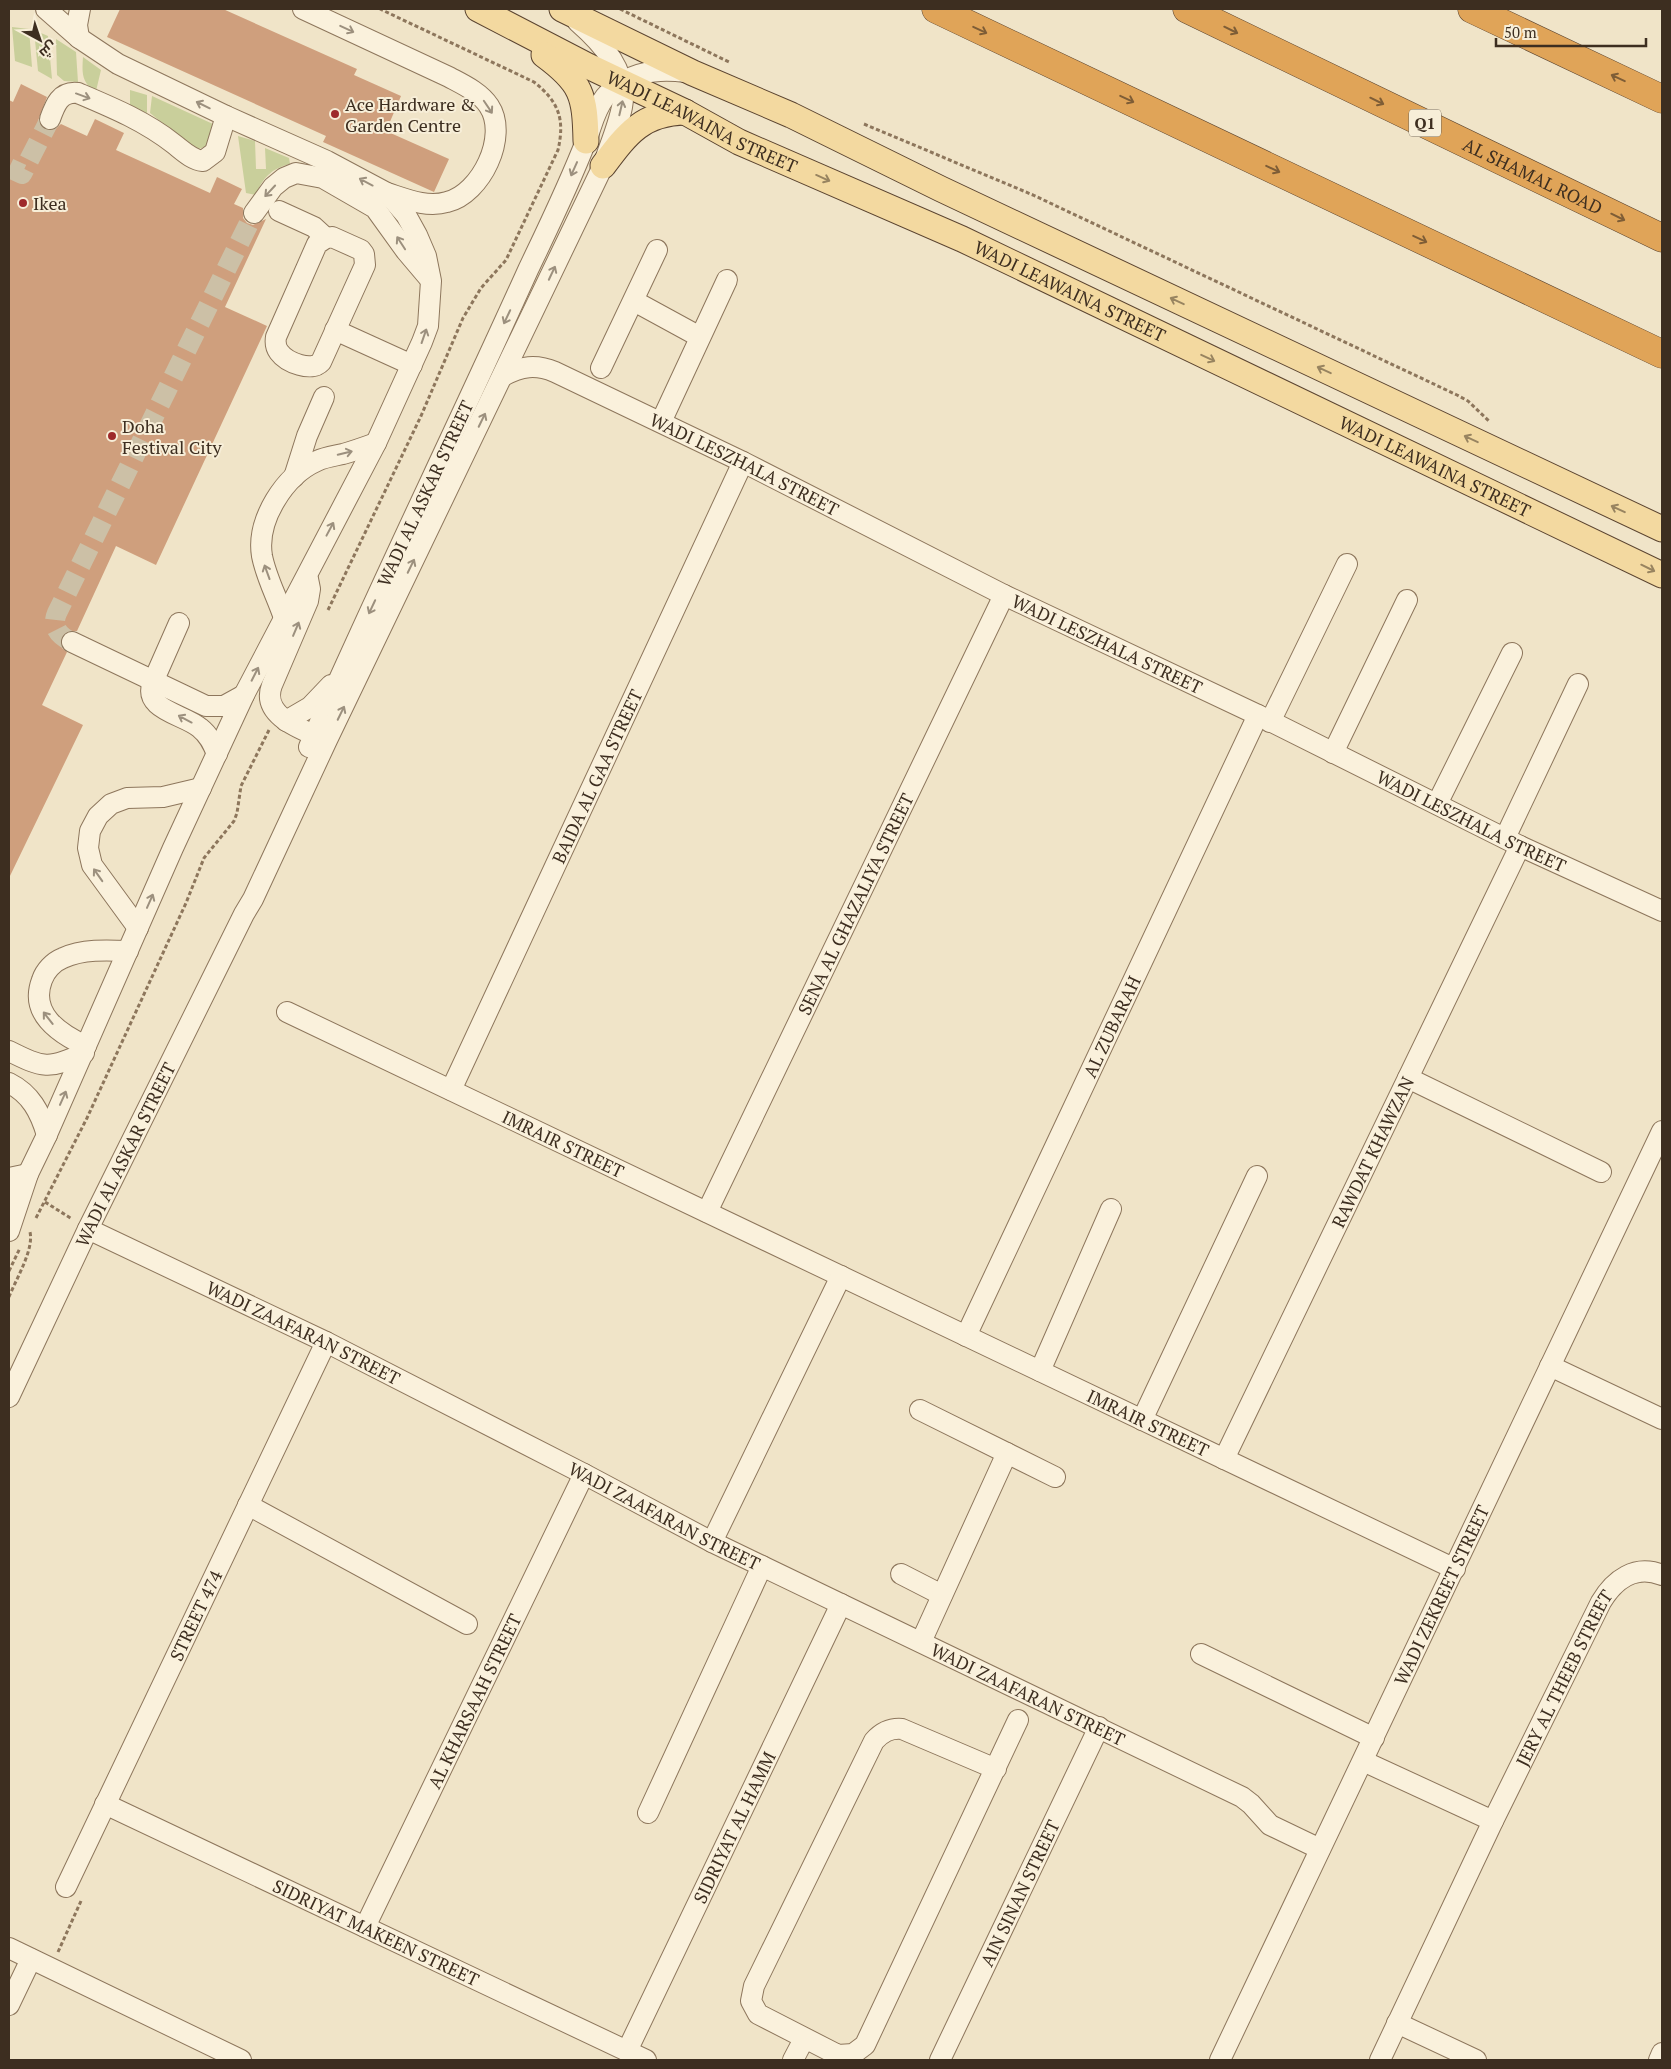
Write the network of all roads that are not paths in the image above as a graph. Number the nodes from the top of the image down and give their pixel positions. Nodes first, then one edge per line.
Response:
1 (46, 9) edge
2 (80, 9) edge
3 (303, 9) edge
4 (563, 9) edge
5 (936, 9) edge
6 (1187, 9) edge
7 (1472, 9) edge
8 (485, 12) edge
9 (79, 38) junction
10 (692, 73) junction
11 (622, 82) junction
12 (1662, 99) edge
13 (685, 112) junction
14 (226, 116) junction
15 (50, 119) tunnel mouth
16 (586, 141) junction
17 (603, 166) junction
18 (387, 193) junction
19 (279, 211) dead end
20 (254, 213) tunnel mouth
21 (326, 238) junction
22 (1662, 238) edge
23 (657, 250) dead end
24 (727, 280) dead end
25 (431, 281) junction
26 (634, 301) junction
27 (335, 330) junction
28 (526, 330) junction
29 (700, 337) junction
30 (1662, 354) edge
31 (412, 365) junction
32 (601, 368) dead end
33 (555, 372) junction
34 (503, 376) junction
35 (324, 397) dead end
36 (661, 422) junction
37 (376, 444) junction
38 (743, 462) junction
39 (294, 477) junction
40 (1662, 529) edge
41 (1347, 564) dead end
42 (308, 572) junction
43 (1662, 575) edge
44 (1004, 595) junction
45 (1407, 600) dead end
46 (284, 618) junction
47 (179, 623) dead end
48 (72, 642) tunnel mouth
49 (1512, 653) dead end
50 (344, 668) junction
51 (152, 682) junction
52 (1578, 684) dead end
53 (244, 696) junction
54 (1264, 719) junction
55 (286, 721) junction
56 (321, 737) junction
57 (1333, 753) junction
58 (216, 754) junction
59 (201, 788) junction
60 (1437, 804) junction
61 (1512, 842) junction
62 (1662, 911) edge
63 (138, 928) junction
64 (128, 951) junction
65 (287, 1012) dead end
66 (85, 1049) junction
67 (9, 1052) edge
68 (1408, 1078) junction
69 (9, 1083) edge
70 (451, 1090) junction
71 (1662, 1130) edge
72 (47, 1134) junction
73 (1601, 1172) dead end
74 (28, 1174) junction
75 (1257, 1176) dead end
76 (9, 1178) edge
77 (9, 1203) edge
78 (1111, 1209) dead end
79 (707, 1212) junction
80 (88, 1229) junction
81 (9, 1231) edge
82 (841, 1276) junction
83 (966, 1336) junction
84 (326, 1342) junction
85 (1550, 1366) junction
86 (1040, 1371) junction
87 (9, 1397) edge
88 (920, 1410) dead end
89 (1662, 1419) edge
90 (1142, 1420) junction
91 (1007, 1453) junction
92 (1224, 1459) junction
93 (584, 1474) junction
94 (1056, 1477) dead end
95 (248, 1505) junction
96 (712, 1542) junction
97 (762, 1566) junction
98 (1455, 1569) junction
99 (901, 1574) dead end
100 (1662, 1575) edge
101 (942, 1595) junction
102 (841, 1604) junction
103 (467, 1624) dead end
104 (921, 1642) junction
105 (1201, 1654) dead end
106 (1018, 1720) dead end
107 (1099, 1727) junction
108 (1374, 1738) junction
109 (1363, 1760) junction
110 (996, 1769) junction
111 (105, 1804) junction
112 (648, 1813) dead end
113 (1493, 1821) junction
114 (1320, 1849) junction
115 (66, 1886) road end
116 (365, 1927) junction
117 (9, 1948) edge
118 (31, 1959) junction
119 (9, 2005) edge
120 (1397, 2023) junction
121 (804, 2038) junction
122 (627, 2051) junction
123 (1662, 2053) edge
124 (210, 2054) edge
125 (241, 2060) edge
126 (646, 2060) edge
127 (793, 2060) edge
128 (940, 2060) edge
129 (1220, 2060) edge
130 (1380, 2060) edge
131 (1476, 2060) edge
132 (1659, 2060) edge

1 - 9 street
2 - 9 street
3 -> 18 street
4 - 10 main road, WADI LEAWAINA STREET
4 - 11 street, WADI AL ASKAR STREET
5 -> 30 highway
6 -> 22 highway, AL SHAMAL ROAD / Q1
12 -> 7 highway
8 - 11 main road, WADI LEAWAINA STREET
8 - 16 main road
14 -> 9 street
10 - 11 street, WADI AL ASKAR STREET
40 -> 10 main road, WADI LEAWAINA STREET
11 - 13 main road, WADI LEAWAINA STREET
11 - 16 street, WADI AL ASKAR STREET
17 -> 11 street, WADI AL ASKAR STREET
13 - 17 main road
13 -> 43 main road, WADI LEAWAINA STREET
15 -> 14 street
18 -> 14 street
16 -> 50 street, WADI AL ASKAR STREET
28 -> 17 street, WADI AL ASKAR STREET
18 - 25 street
19 - 21 street
25 -> 20 street
21 - 27 street
21 - 27 street
23 - 26 street
24 - 29 street
31 -> 25 street
26 - 29 street
26 - 32 street
27 - 31 street
28 - 33 street, WADI LESZHALA STREET
28 - 34 street, WADI AL ASKAR STREET
29 - 36 street
31 - 37 street
33 - 34 street, WADI LESZHALA STREET
33 - 36 street, WADI LESZHALA STREET
56 -> 34 street, WADI AL ASKAR STREET
35 - 39 street
36 - 38 street, WADI LESZHALA STREET
39 -> 37 street
42 -> 37 street
38 - 44 street, WADI LESZHALA STREET
38 - 70 street, BAIDA AL GAA STREET
46 -> 39 street
41 - 54 street, AL ZUBARAH
42 - 46 street
55 -> 42 street
44 - 54 street, WADI LESZHALA STREET
44 - 79 street, SENA AL GHAZALIYA STREET
45 - 57 street
53 -> 46 street
47 - 51 street
48 - 51 street
49 - 60 street
50 - 55 street
50 - 56 street, WADI AL ASKAR STREET
51 - 53 street
58 -> 51 street
52 - 61 street, RAWDAT KHAWZAN
53 - 58 street
54 - 57 street, WADI LESZHALA STREET
54 - 83 street, AL ZUBARAH
55 - 56 street
56 - 80 street, WADI AL ASKAR STREET
57 - 60 street, WADI LESZHALA STREET
58 - 59 street
63 -> 59 street
63 -> 59 street
60 - 61 street, WADI LESZHALA STREET
61 - 62 street, WADI LESZHALA STREET
61 - 68 street, RAWDAT KHAWZAN
63 - 64 street
64 - 66 street
66 -> 64 street
65 - 70 street, IMRAIR STREET
66 - 67 street
72 -> 66 street
68 - 73 street
68 - 92 street, RAWDAT KHAWZAN
69 - 72 street
70 - 79 street, IMRAIR STREET
71 - 85 street, WADI ZEKREET STREET
72 - 74 street
74 - 76 street
74 - 77 street
74 - 81 street
75 - 90 street
78 - 86 street
79 - 82 street, IMRAIR STREET
80 - 84 street, WADI ZAAFARAN STREET
80 - 87 street, WADI AL ASKAR STREET
82 - 83 street, IMRAIR STREET
82 - 96 street
83 - 86 street, IMRAIR STREET
84 - 93 street, WADI ZAAFARAN STREET
84 - 95 street, STREET 474
85 - 89 street
85 - 98 street, WADI ZEKREET STREET
86 - 90 street, IMRAIR STREET
88 - 91 street
90 - 92 street, IMRAIR STREET
91 - 94 street
91 - 101 street
92 - 98 street, IMRAIR STREET
93 - 96 street, WADI ZAAFARAN STREET
93 - 116 street, AL KHARSAAH STREET
95 - 103 street
95 - 111 street, STREET 474
96 - 97 street, WADI ZAAFARAN STREET
97 - 102 street, WADI ZAAFARAN STREET
97 - 112 street
98 - 108 street, WADI ZEKREET STREET
99 - 101 street
100 - 113 street, JERY AL THEEB STREET
101 - 104 street
102 - 104 street, WADI ZAAFARAN STREET
102 - 122 street, SIDRIYAT AL HAMM
104 - 107 street, WADI ZAAFARAN STREET
105 - 108 street
106 - 110 street
107 - 114 street, WADI ZAAFARAN STREET
107 - 128 street, AIN SINAN STREET
108 - 109 street, WADI ZEKREET STREET
109 - 113 street
109 - 114 street, WADI ZEKREET STREET
110 - 121 street
110 - 121 street
111 - 115 street, STREET 474
111 - 116 street, SIDRIYAT MAKEEN STREET
113 - 120 street, JERY AL THEEB STREET
114 - 129 street, WADI ZEKREET STREET
116 - 122 street, SIDRIYAT MAKEEN STREET
117 - 118 street
118 - 119 street
118 - 124 street
120 - 130 street, JERY AL THEEB STREET
120 - 131 street
121 - 127 street
122 - 126 street, SIDRIYAT MAKEEN STREET
123 - 132 street
124 - 125 street

